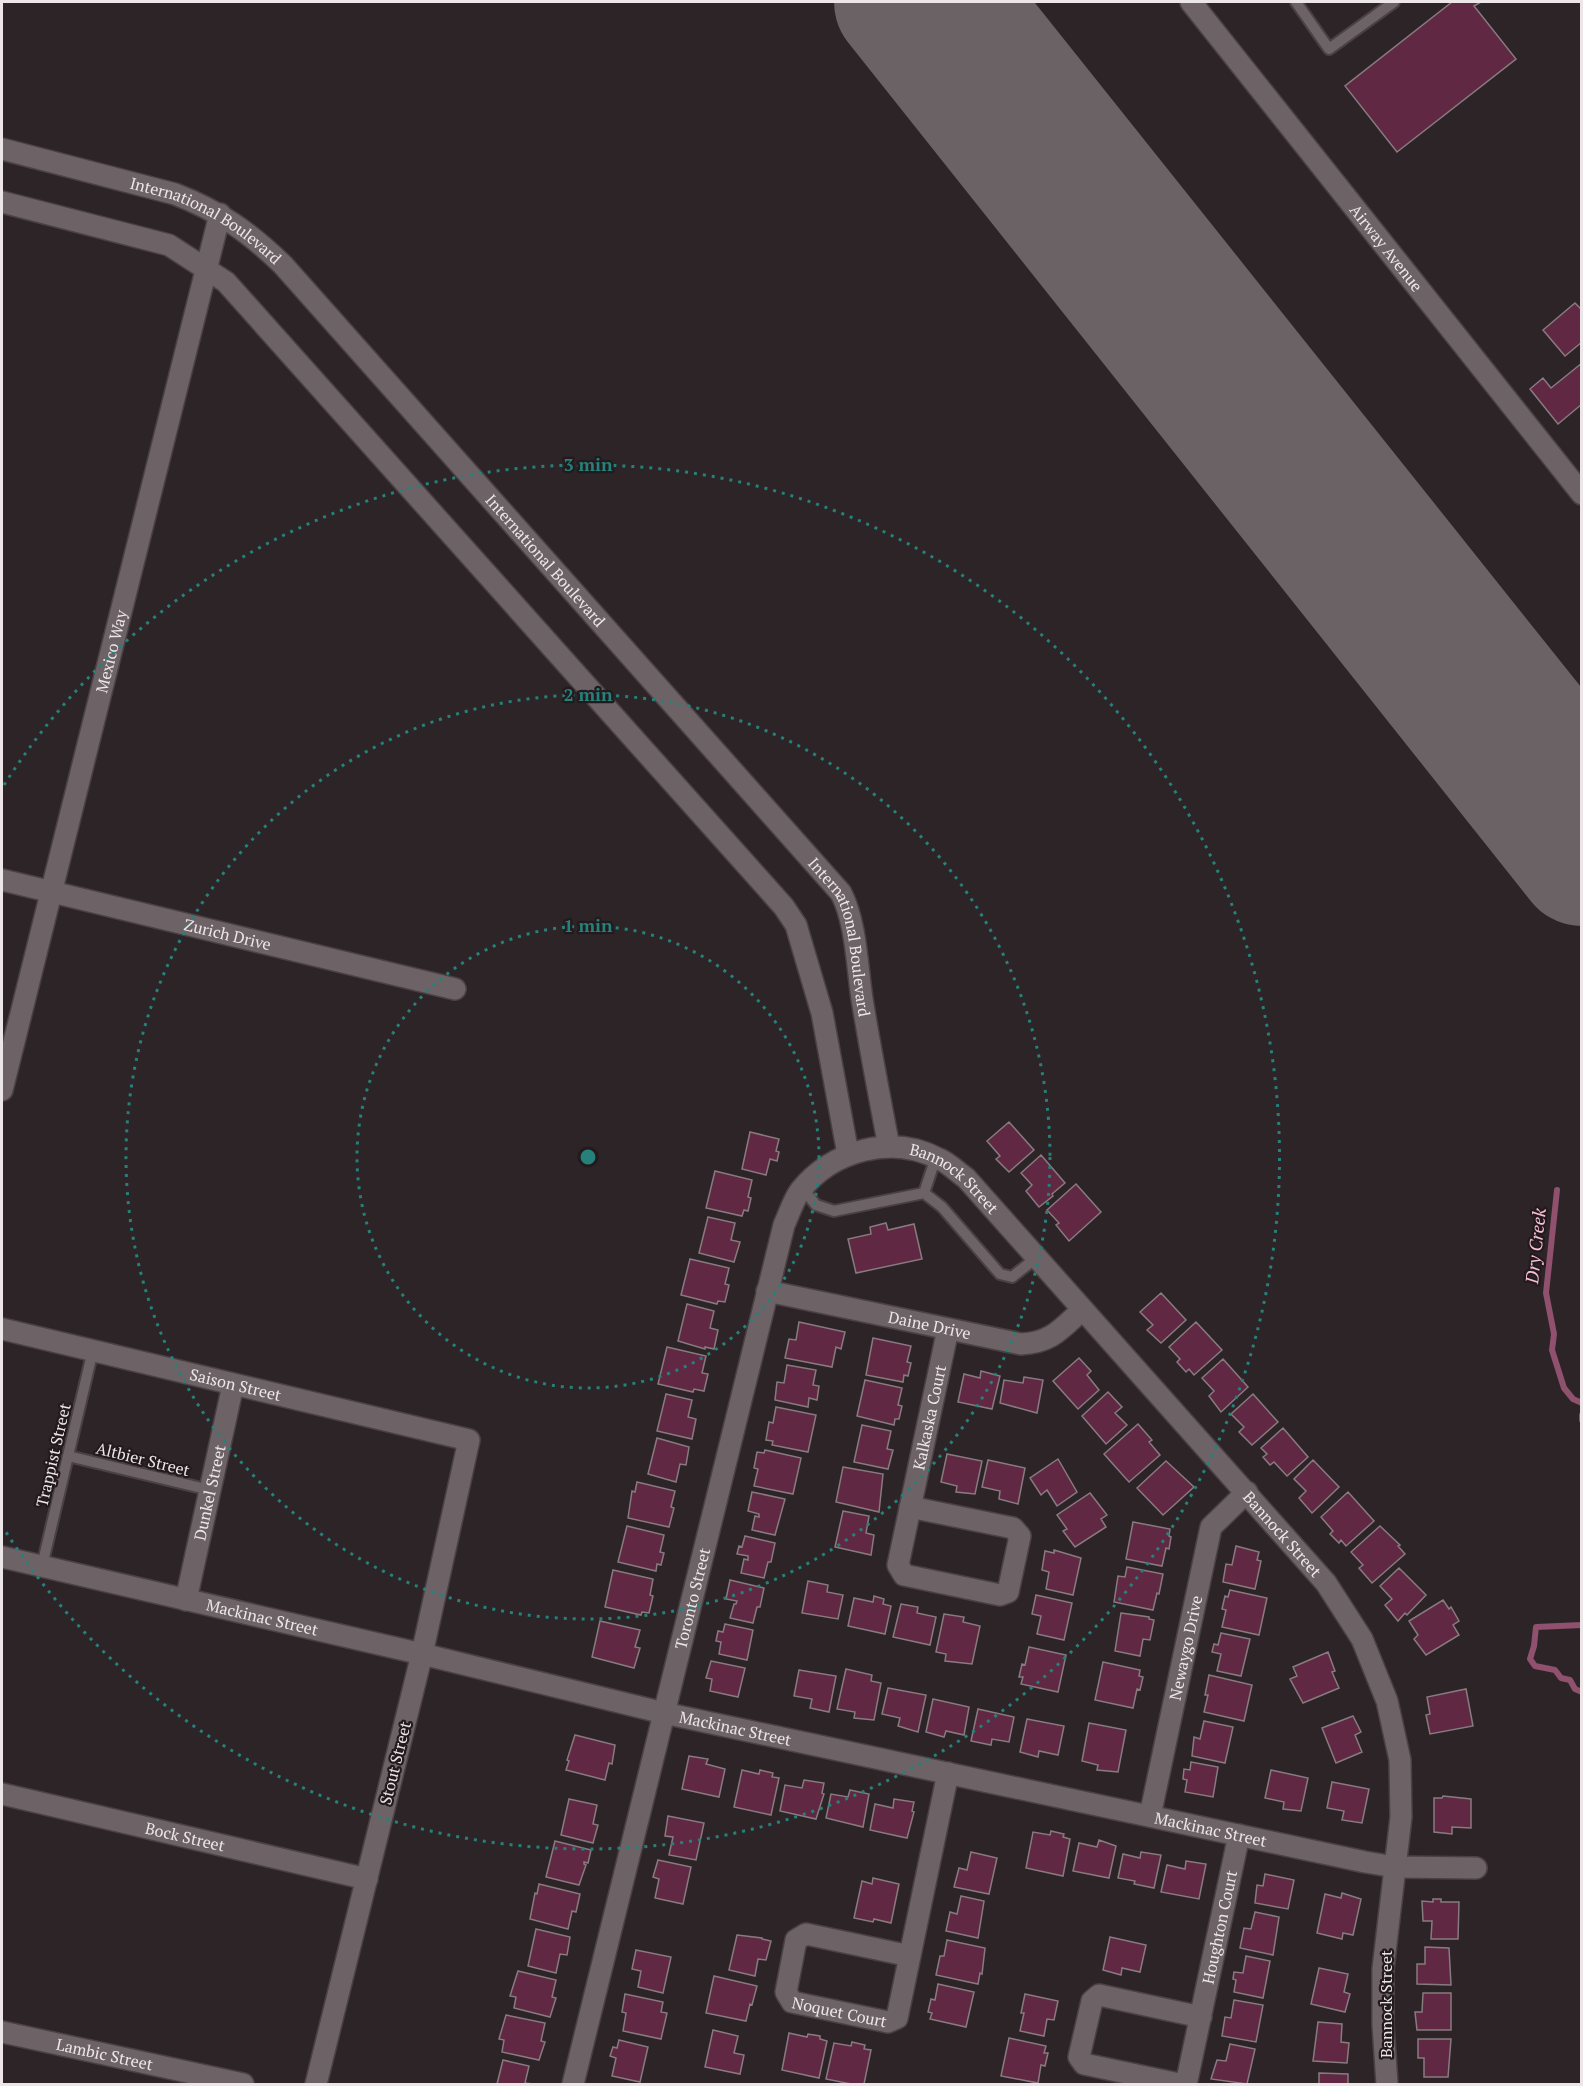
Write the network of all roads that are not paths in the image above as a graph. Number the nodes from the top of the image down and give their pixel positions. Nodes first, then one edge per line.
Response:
1 (1191, 2) edge
2 (1296, 2) edge
3 (1394, 2) edge
4 (2, 149) edge
5 (2, 202) edge
6 (220, 214) junction
7 (206, 270) junction
8 (1581, 494) edge
9 (2, 880) edge
10 (51, 892) junction
11 (455, 989) dead end
12 (2, 1090) edge
13 (889, 1146) junction
14 (857, 1152) junction
15 (936, 1157) junction
16 (803, 1189) junction
17 (924, 1193) junction
18 (1036, 1258) junction
19 (767, 1291) junction
20 (1082, 1310) junction
21 (2, 1329) edge
22 (948, 1329) junction
23 (93, 1350) junction
24 (233, 1385) junction
25 (469, 1440) joint
26 (68, 1456) junction
27 (210, 1490) junction
28 (1247, 1492) junction
29 (910, 1507) junction
30 (2, 1557) edge
31 (42, 1566) junction
32 (186, 1600) junction
33 (422, 1654) junction
34 (664, 1713) junction
35 (948, 1773) junction
36 (2, 1794) edge
37 (1150, 1816) junction
38 (1239, 1835) junction
39 (1395, 1867) junction
40 (1476, 1868) dead end
41 (367, 1879) junction
42 (910, 1956) junction
43 (1201, 2017) junction
44 (2, 2032) edge
45 (243, 2085) edge
46 (316, 2085) edge
47 (573, 2085) edge
48 (1387, 2085) edge

1 - 8 street, Airway Avenue
2 - 3 lane
4 - 6 street, International Boulevard
5 - 7 street, International Boulevard
6 - 7 street, Mexico Way
6 - 13 street, International Boulevard
7 - 10 street, Mexico Way
7 - 14 street, International Boulevard
9 - 10 street, Zurich Drive
10 - 11 street, Zurich Drive
10 - 12 street, Mexico Way
13 - 14 street, Bannock Street
13 - 15 street, Bannock Street
14 - 16 street, Toronto Street
15 - 17 lane
15 - 18 street, Bannock Street
16 - 17 lane
16 - 19 street, Toronto Street
17 - 18 lane
18 - 20 street, Bannock Street
19 - 22 street, Daine Drive
19 - 34 street, Toronto Street
20 - 22 street, Daine Drive
20 - 28 street, Bannock Street
21 - 23 street, Saison Street
22 - 29 street, Kalkaska Court
23 - 24 street, Saison Street
23 - 26 lane, Trappist Street
24 - 25 street, Saison Street
24 - 27 street, Dunkel Street
25 - 33 street, Stout Street
26 - 27 lane, Altbier Street
26 - 31 lane, Trappist Street
27 - 32 street, Dunkel Street
28 - 37 street, Newaygo Drive
28 - 39 street, Bannock Street
29 - 29 street, Kalkaska Court
30 - 31 street, Mackinac Street
31 - 32 street, Mackinac Street
32 - 33 street, Mackinac Street
33 - 34 street, Mackinac Street
33 - 41 street, Stout Street
34 - 35 street, Mackinac Street
34 - 47 street, Toronto Street
35 - 37 street, Mackinac Street
35 - 42 street, Noquet Court
36 - 41 street, Bock Street
37 - 38 street, Mackinac Street
38 - 39 street, Mackinac Street
38 - 43 street, Houghton Court
39 - 40 street, Mackinac Street
39 - 48 street, Bannock Street
41 - 46 street, Stout Street
42 - 42 street, Noquet Court
43 - 43 street, Houghton Court
44 - 45 street, Lambic Street

